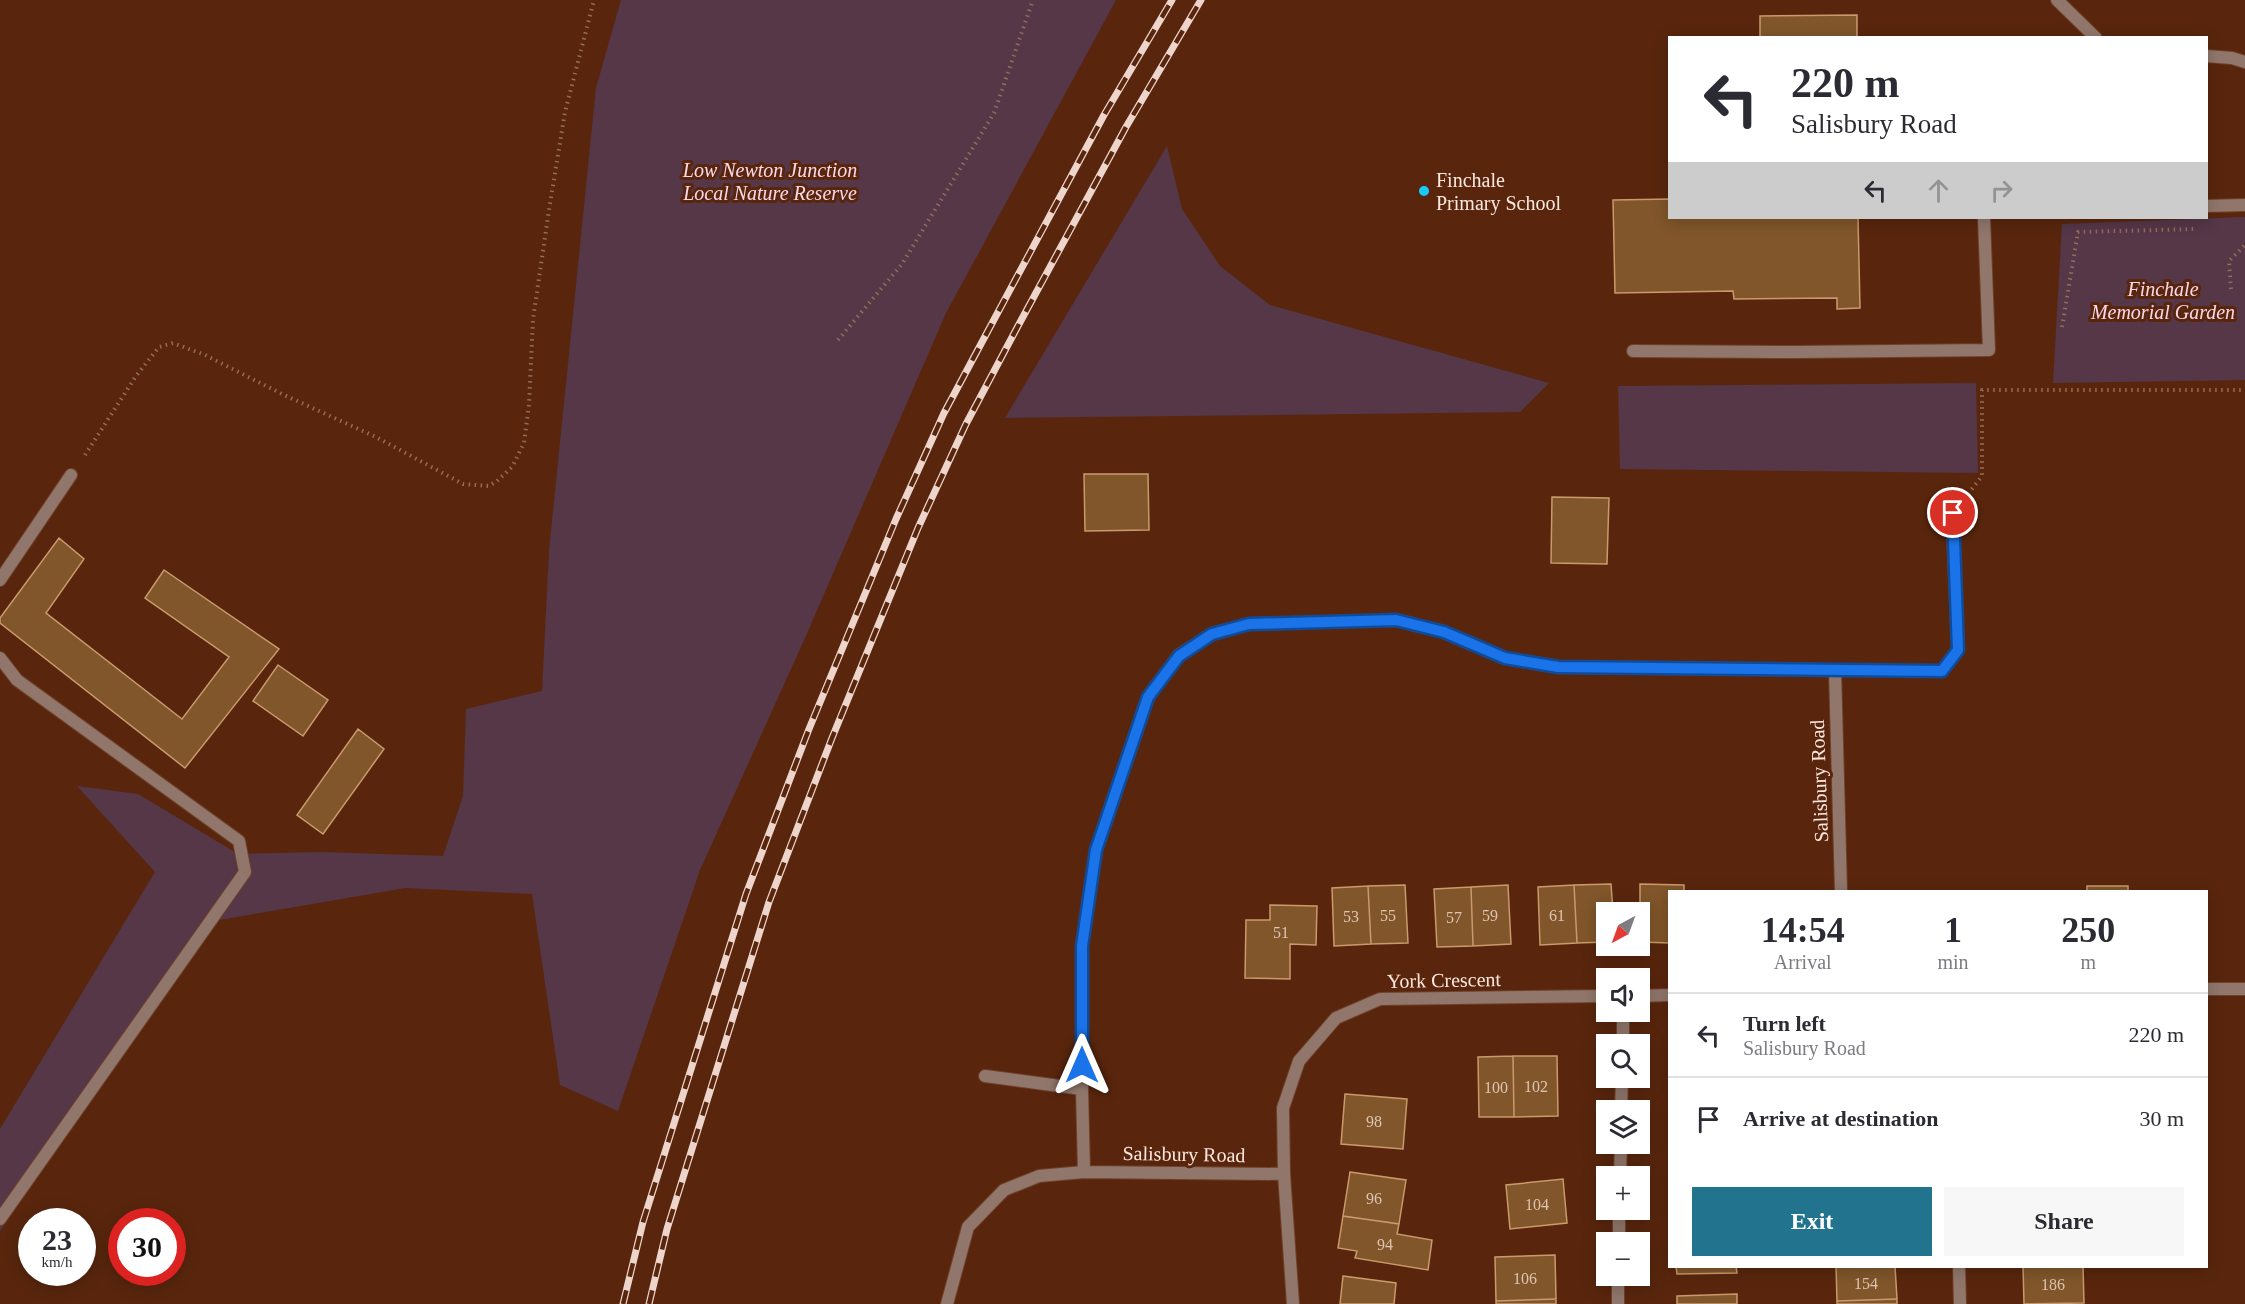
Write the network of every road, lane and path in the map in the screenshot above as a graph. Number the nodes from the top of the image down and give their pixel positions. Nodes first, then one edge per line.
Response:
1 (594, 0) edge
2 (1033, 0) edge
3 (2057, 0) edge
4 (2094, 36) edge
5 (2208, 56) edge
6 (2245, 62) edge
7 (2245, 205) edge
8 (2208, 206) edge
9 (1984, 219) edge
10 (2197, 229) dead end
11 (2245, 245) edge
12 (2231, 289) dead end
13 (2062, 327) dead end
14 (838, 340) dead end
15 (1633, 351) dead end
16 (2245, 390) edge
17 (71, 475) joint
18 (1953, 513) joint
19 (0, 580) edge
20 (0, 658) edge
21 (1835, 670) junction
22 (1841, 890) edge
23 (2208, 989) edge
24 (2245, 989) edge
25 (1668, 995) edge
26 (1596, 996) edge
27 (1650, 996) edge
28 (985, 1076) dead end
29 (1082, 1089) junction
30 (1084, 1172) junction
31 (1284, 1174) junction
32 (0, 1219) edge
33 (1959, 1268) edge
34 (1618, 1286) edge
35 (947, 1304) edge
36 (1293, 1304) edge
37 (1618, 1304) edge
38 (1960, 1304) edge

1 - 17 path
2 - 14 path
3 - 4 street
5 - 6 street
7 - 8 street
9 - 15 street
10 - 13 path
11 - 12 path
16 - 18 path
17 - 19 street
18 - 21 street
20 - 32 street
21 - 22 street, Salisbury Road
21 - 29 street
23 - 24 street
25 - 27 street
26 - 31 street, York Crescent
28 - 29 street
29 - 30 street
30 - 31 street, Salisbury Road
30 - 35 street, Salisbury Road
31 - 36 street, York Crescent
33 - 38 street
34 - 37 street

